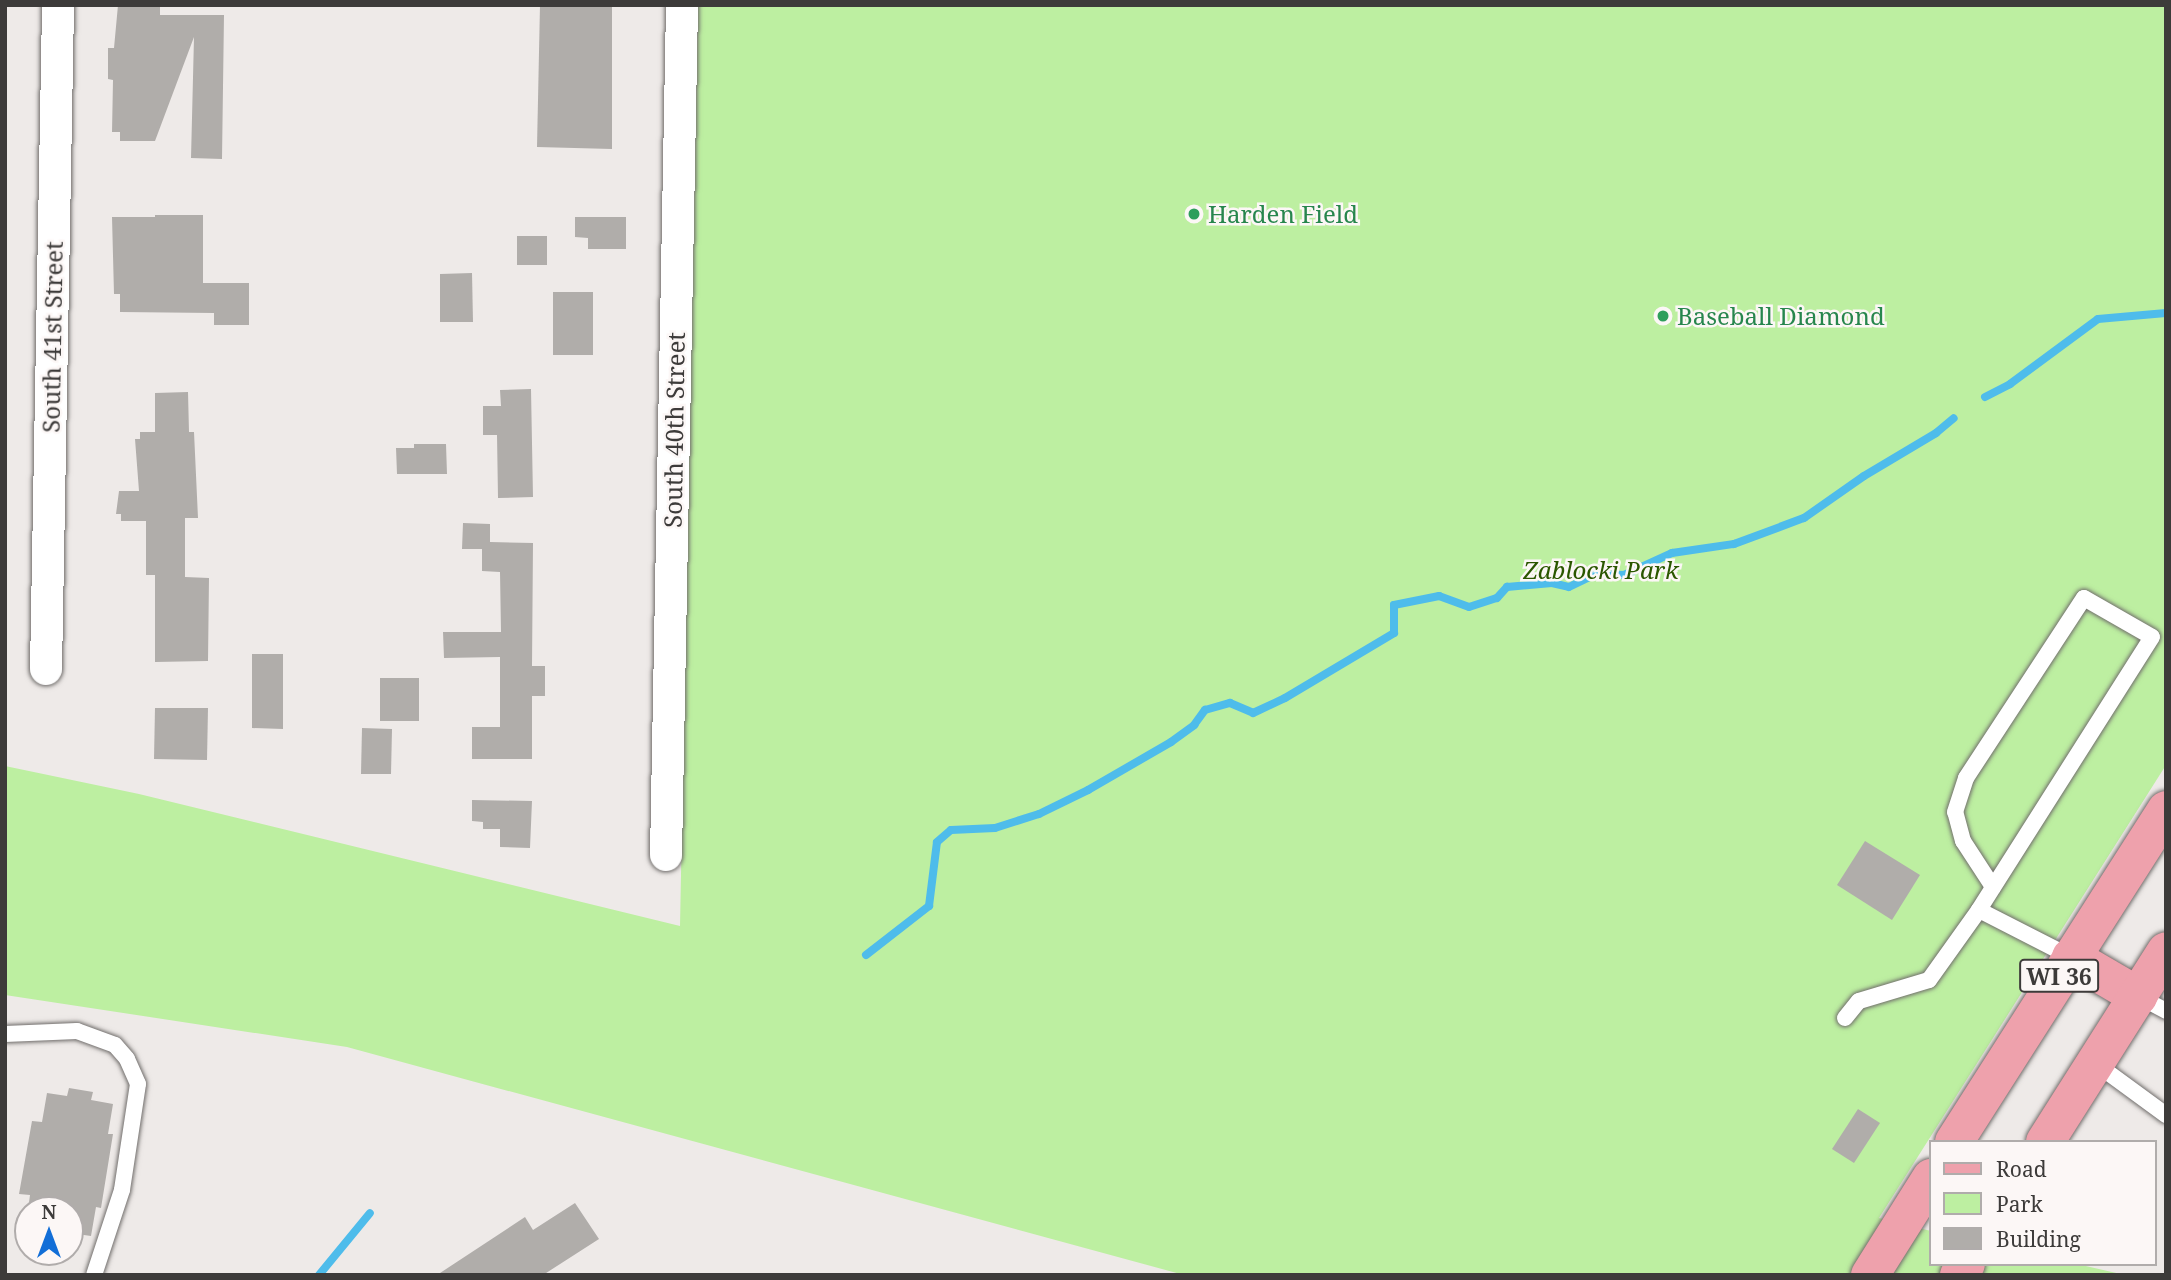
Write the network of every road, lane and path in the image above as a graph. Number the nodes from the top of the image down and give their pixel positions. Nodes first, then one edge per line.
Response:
1 (58, 5) edge
2 (682, 5) edge
3 (46, 669) dead end
4 (2166, 810) edge
5 (666, 855) dead end
6 (1993, 887) junction
7 (1979, 910) junction
8 (2166, 951) edge
9 (2071, 957) junction
10 (2152, 1004) edge
11 (1846, 1018) dead end
12 (5, 1034) edge
13 (2095, 1063) junction
14 (2166, 1115) edge
15 (1955, 1140) edge
16 (2046, 1140) edge
17 (1930, 1180) edge
18 (94, 1275) edge
19 (1870, 1275) edge

1 - 3 street, South 41st Street
2 - 5 street, South 40th Street
4 - 9 main road, WI 36
6 - 6 lane
6 - 7 lane
7 - 9 lane
7 - 11 lane
8 - 10 main road, WI 36
9 - 10 main road
9 - 15 main road, WI 36
10 - 13 main road, WI 36
12 - 18 lane
13 - 14 lane
13 - 16 main road, WI 36
17 - 19 main road

